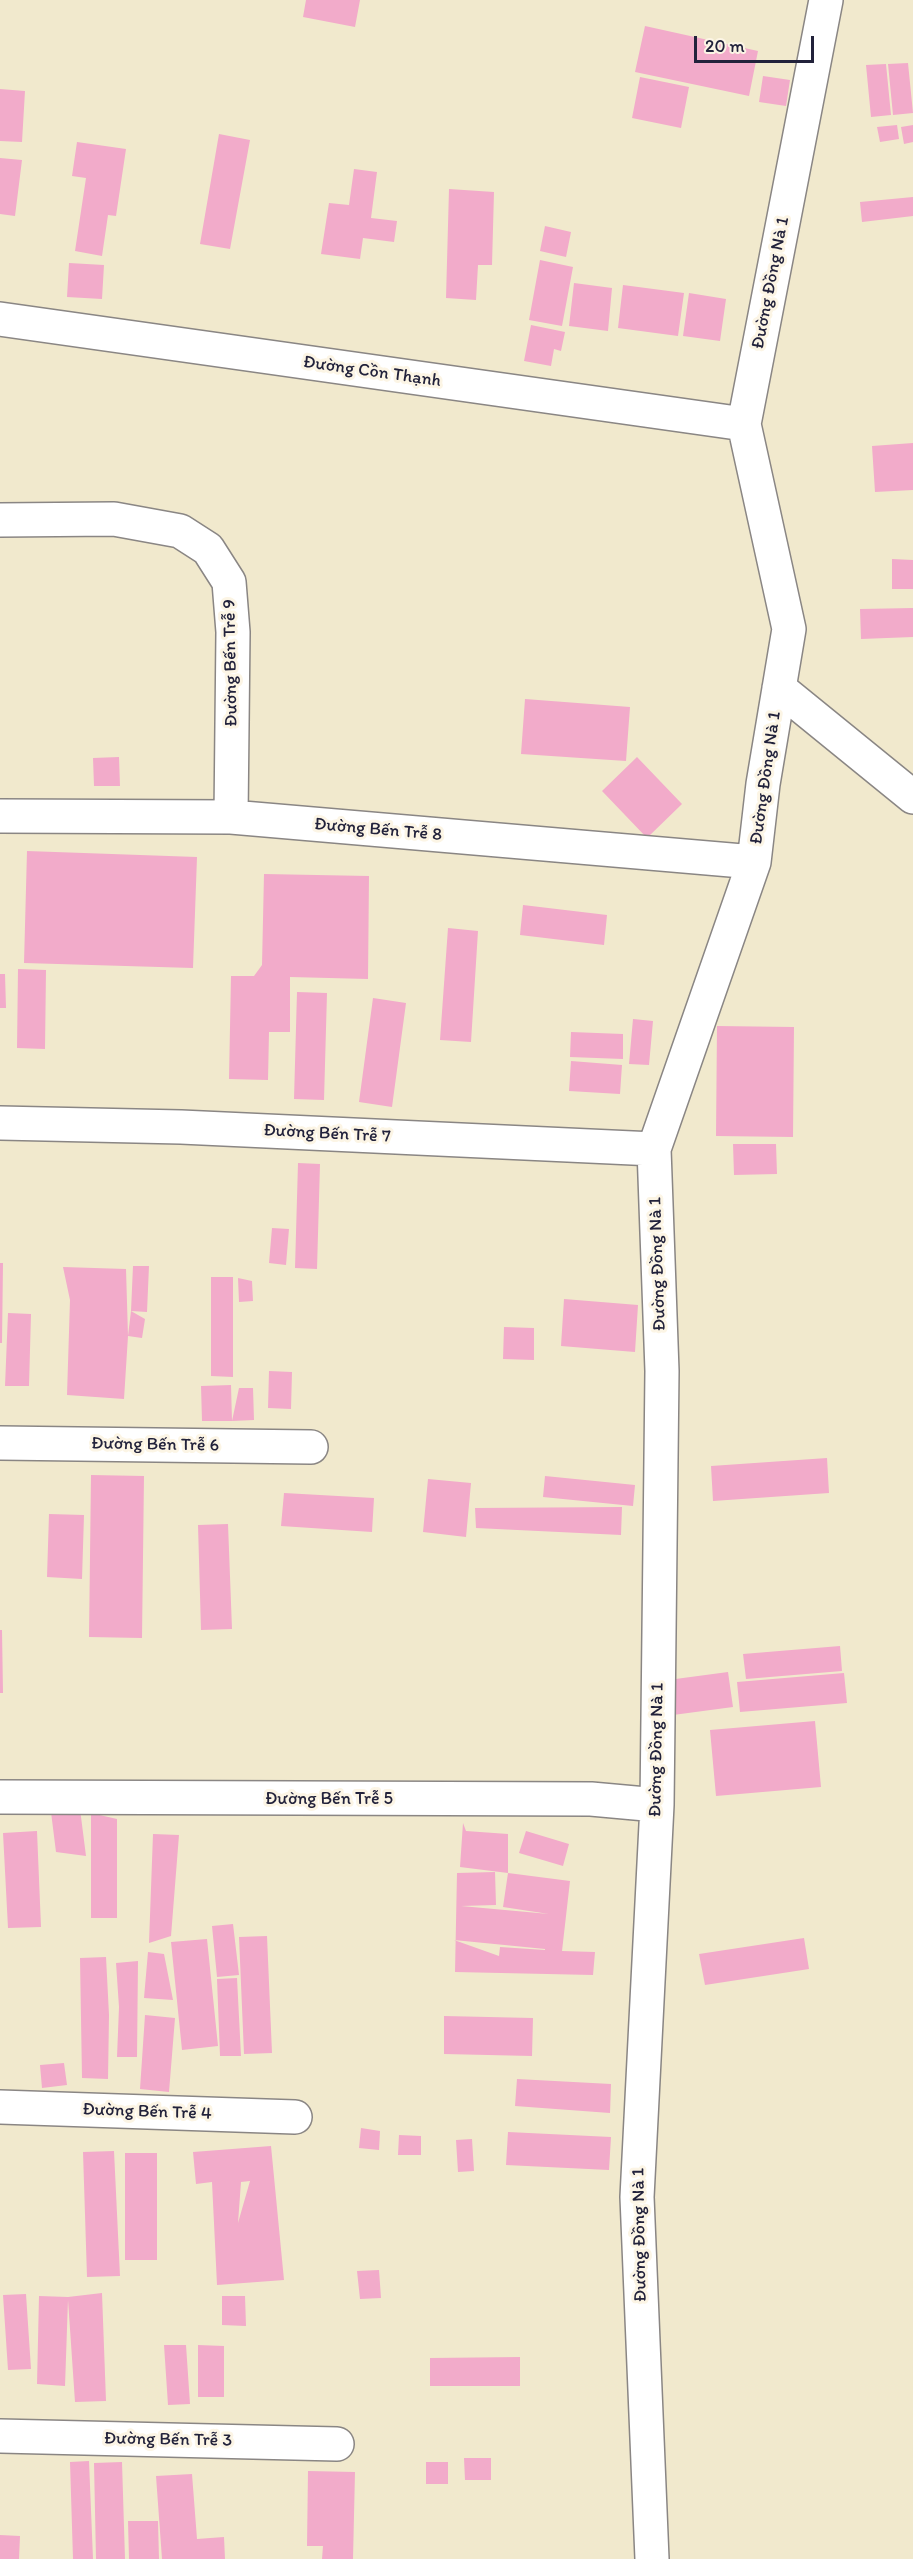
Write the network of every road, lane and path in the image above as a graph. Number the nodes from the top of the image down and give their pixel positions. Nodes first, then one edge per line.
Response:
1 (826, 0) edge
2 (0, 319) edge
3 (744, 424) junction
4 (0, 520) edge
5 (779, 688) junction
6 (913, 797) edge
7 (0, 816) edge
8 (231, 817) junction
9 (754, 862) junction
10 (0, 1123) edge
11 (654, 1149) junction
12 (0, 1443) edge
13 (311, 1447) dead end
14 (0, 1797) edge
15 (657, 1805) junction
16 (0, 2108) edge
17 (295, 2117) dead end
18 (0, 2436) edge
19 (337, 2444) dead end
20 (652, 2559) edge

1 - 3 street, Đường Đồng Nà 1
2 - 3 street, Đường Cồn Thạnh
3 - 5 street, Đường Đồng Nà 1
4 - 8 street, Đường Bến Trễ 9
5 - 6 street
5 - 9 street, Đường Đồng Nà 1
7 - 8 street, Đường Bến Trễ 8
8 - 9 street, Đường Bến Trễ 8
9 - 11 street, Đường Đồng Nà 1
10 - 11 street, Đường Bến Trễ 7
11 - 15 street, Đường Đồng Nà 1
12 - 13 street, Đường Bến Trễ 6
14 - 15 street, Đường Bến Trễ 5
15 - 20 street, Đường Đồng Nà 1
16 - 17 street, Đường Bến Trễ 4
18 - 19 street, Đường Bến Trễ 3

